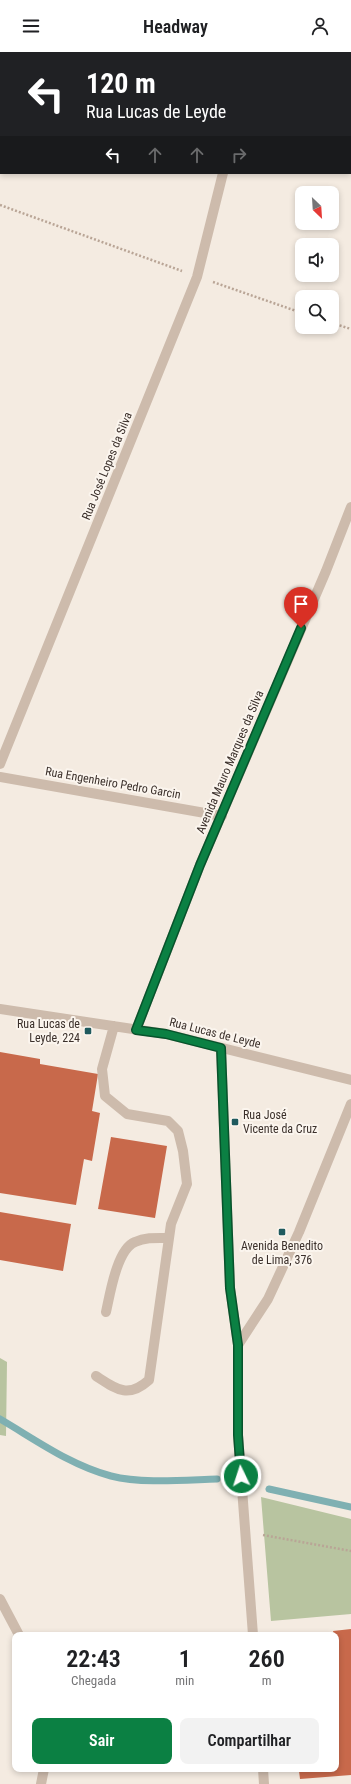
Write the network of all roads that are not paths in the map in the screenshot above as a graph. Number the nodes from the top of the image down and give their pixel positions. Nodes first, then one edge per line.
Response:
1 (224, 174) edge
2 (351, 507) edge
3 (0, 764) edge
4 (0, 777) edge
5 (222, 816) junction
6 (0, 1009) edge
7 (114, 1026) junction
8 (136, 1030) junction
9 (221, 1048) junction
10 (351, 1080) edge
11 (351, 1104) edge
12 (169, 1238) junction
13 (106, 1312) dead end
14 (238, 1345) junction
15 (96, 1376) dead end
16 (0, 1599) edge
17 (17, 1632) edge
18 (253, 1632) edge
19 (43, 1772) edge
20 (263, 1772) edge
21 (41, 1784) edge
22 (264, 1784) edge

1 - 3 street, Rua José Lopes da Silva
2 - 5 street, Avenida Mauro Marques da Silva
4 - 5 street, Rua Engenheiro Pedro Garcin
5 - 8 street, Avenida Mauro Marques da Silva
6 - 7 street, Rua Lucas de Leyde
7 - 8 street, Rua Lucas de Leyde
7 - 12 street
8 - 9 street, Rua Lucas de Leyde
9 - 10 street, Rua Lucas de Leyde
9 - 14 street
11 - 14 street
12 - 13 street
12 - 15 street
14 - 18 street
16 - 17 street
19 - 21 street
20 - 22 street

